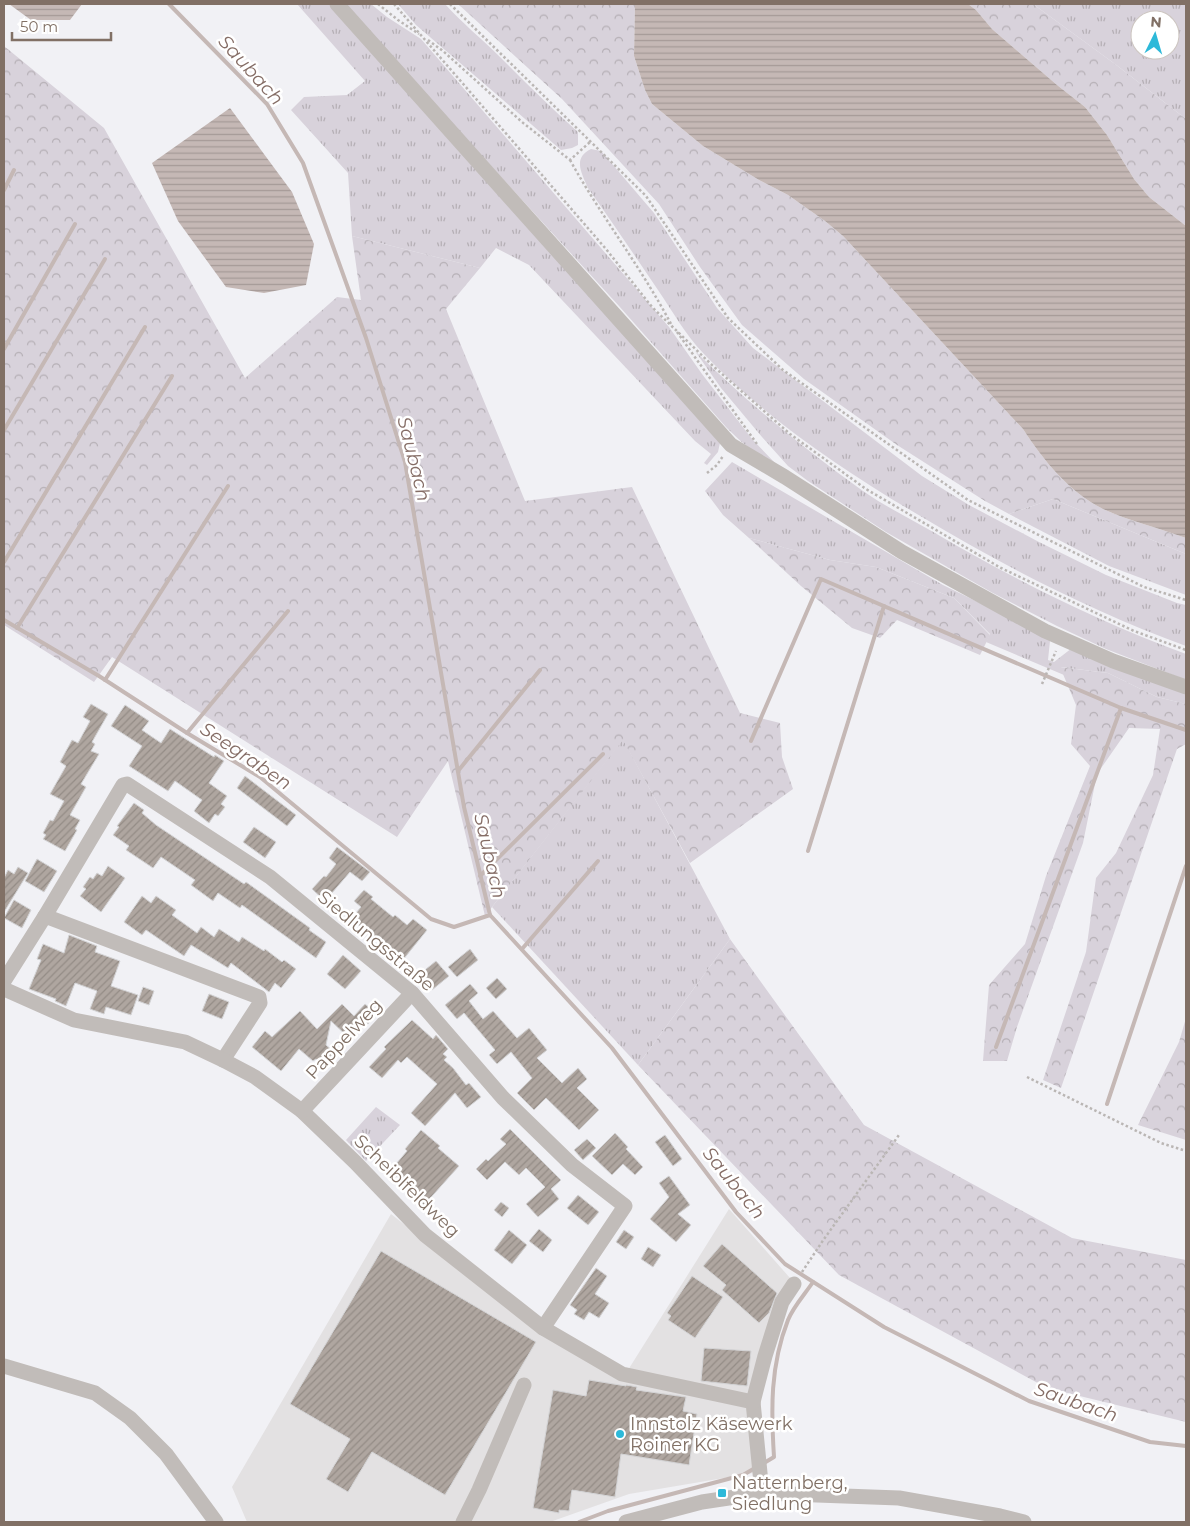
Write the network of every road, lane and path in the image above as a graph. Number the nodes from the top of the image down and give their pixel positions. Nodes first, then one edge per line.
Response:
1 (337, 4) edge
2 (378, 4) edge
3 (394, 4) edge
4 (450, 4) edge
5 (423, 37) junction
6 (590, 142) junction
7 (570, 160) junction
8 (673, 327) junction
9 (731, 445) junction
10 (758, 445) dead end
11 (707, 473) dead end
12 (1186, 600) edge
13 (1062, 638) junction
14 (1186, 650) edge
15 (1042, 684) dead end
16 (1186, 686) edge
17 (45, 916) junction
18 (4, 981) edge
19 (4, 989) edge
20 (412, 993) junction
21 (223, 1060) junction
22 (1027, 1077) dead end
23 (302, 1111) junction
24 (899, 1135) dead end
25 (1186, 1151) edge
26 (806, 1265) dead end
27 (794, 1284) dead end
28 (543, 1328) junction
29 (4, 1366) edge
30 (524, 1385) dead end
31 (753, 1402) junction
32 (762, 1493) junction
33 (680, 1507) junction
34 (216, 1522) edge
35 (463, 1522) edge
36 (626, 1522) edge
37 (673, 1522) edge
38 (1024, 1522) edge

1 - 9 street
2 - 5 path
3 - 5 path
4 - 6 path
5 - 7 path
5 - 8 path
6 - 7 path
6 - 12 path
7 - 8 path
8 - 10 path
8 - 14 path
9 - 11 path
9 - 13 street
13 - 15 path
13 - 16 street
17 - 18 street, Siedlungsstraße
17 - 20 street, Siedlungsstraße
17 - 21 street
19 - 21 street, Scheiblfeldweg
20 - 23 street, Pappelweg
20 - 28 street, Siedlungsstraße
21 - 23 street, Scheiblfeldweg
22 - 25 path
23 - 28 street, Scheiblfeldweg
24 - 26 path
27 - 31 street
28 - 31 street, Scheiblfeldweg
29 - 34 street
30 - 35 street
31 - 32 street
32 - 33 street
32 - 38 street
33 - 36 street
33 - 37 street

